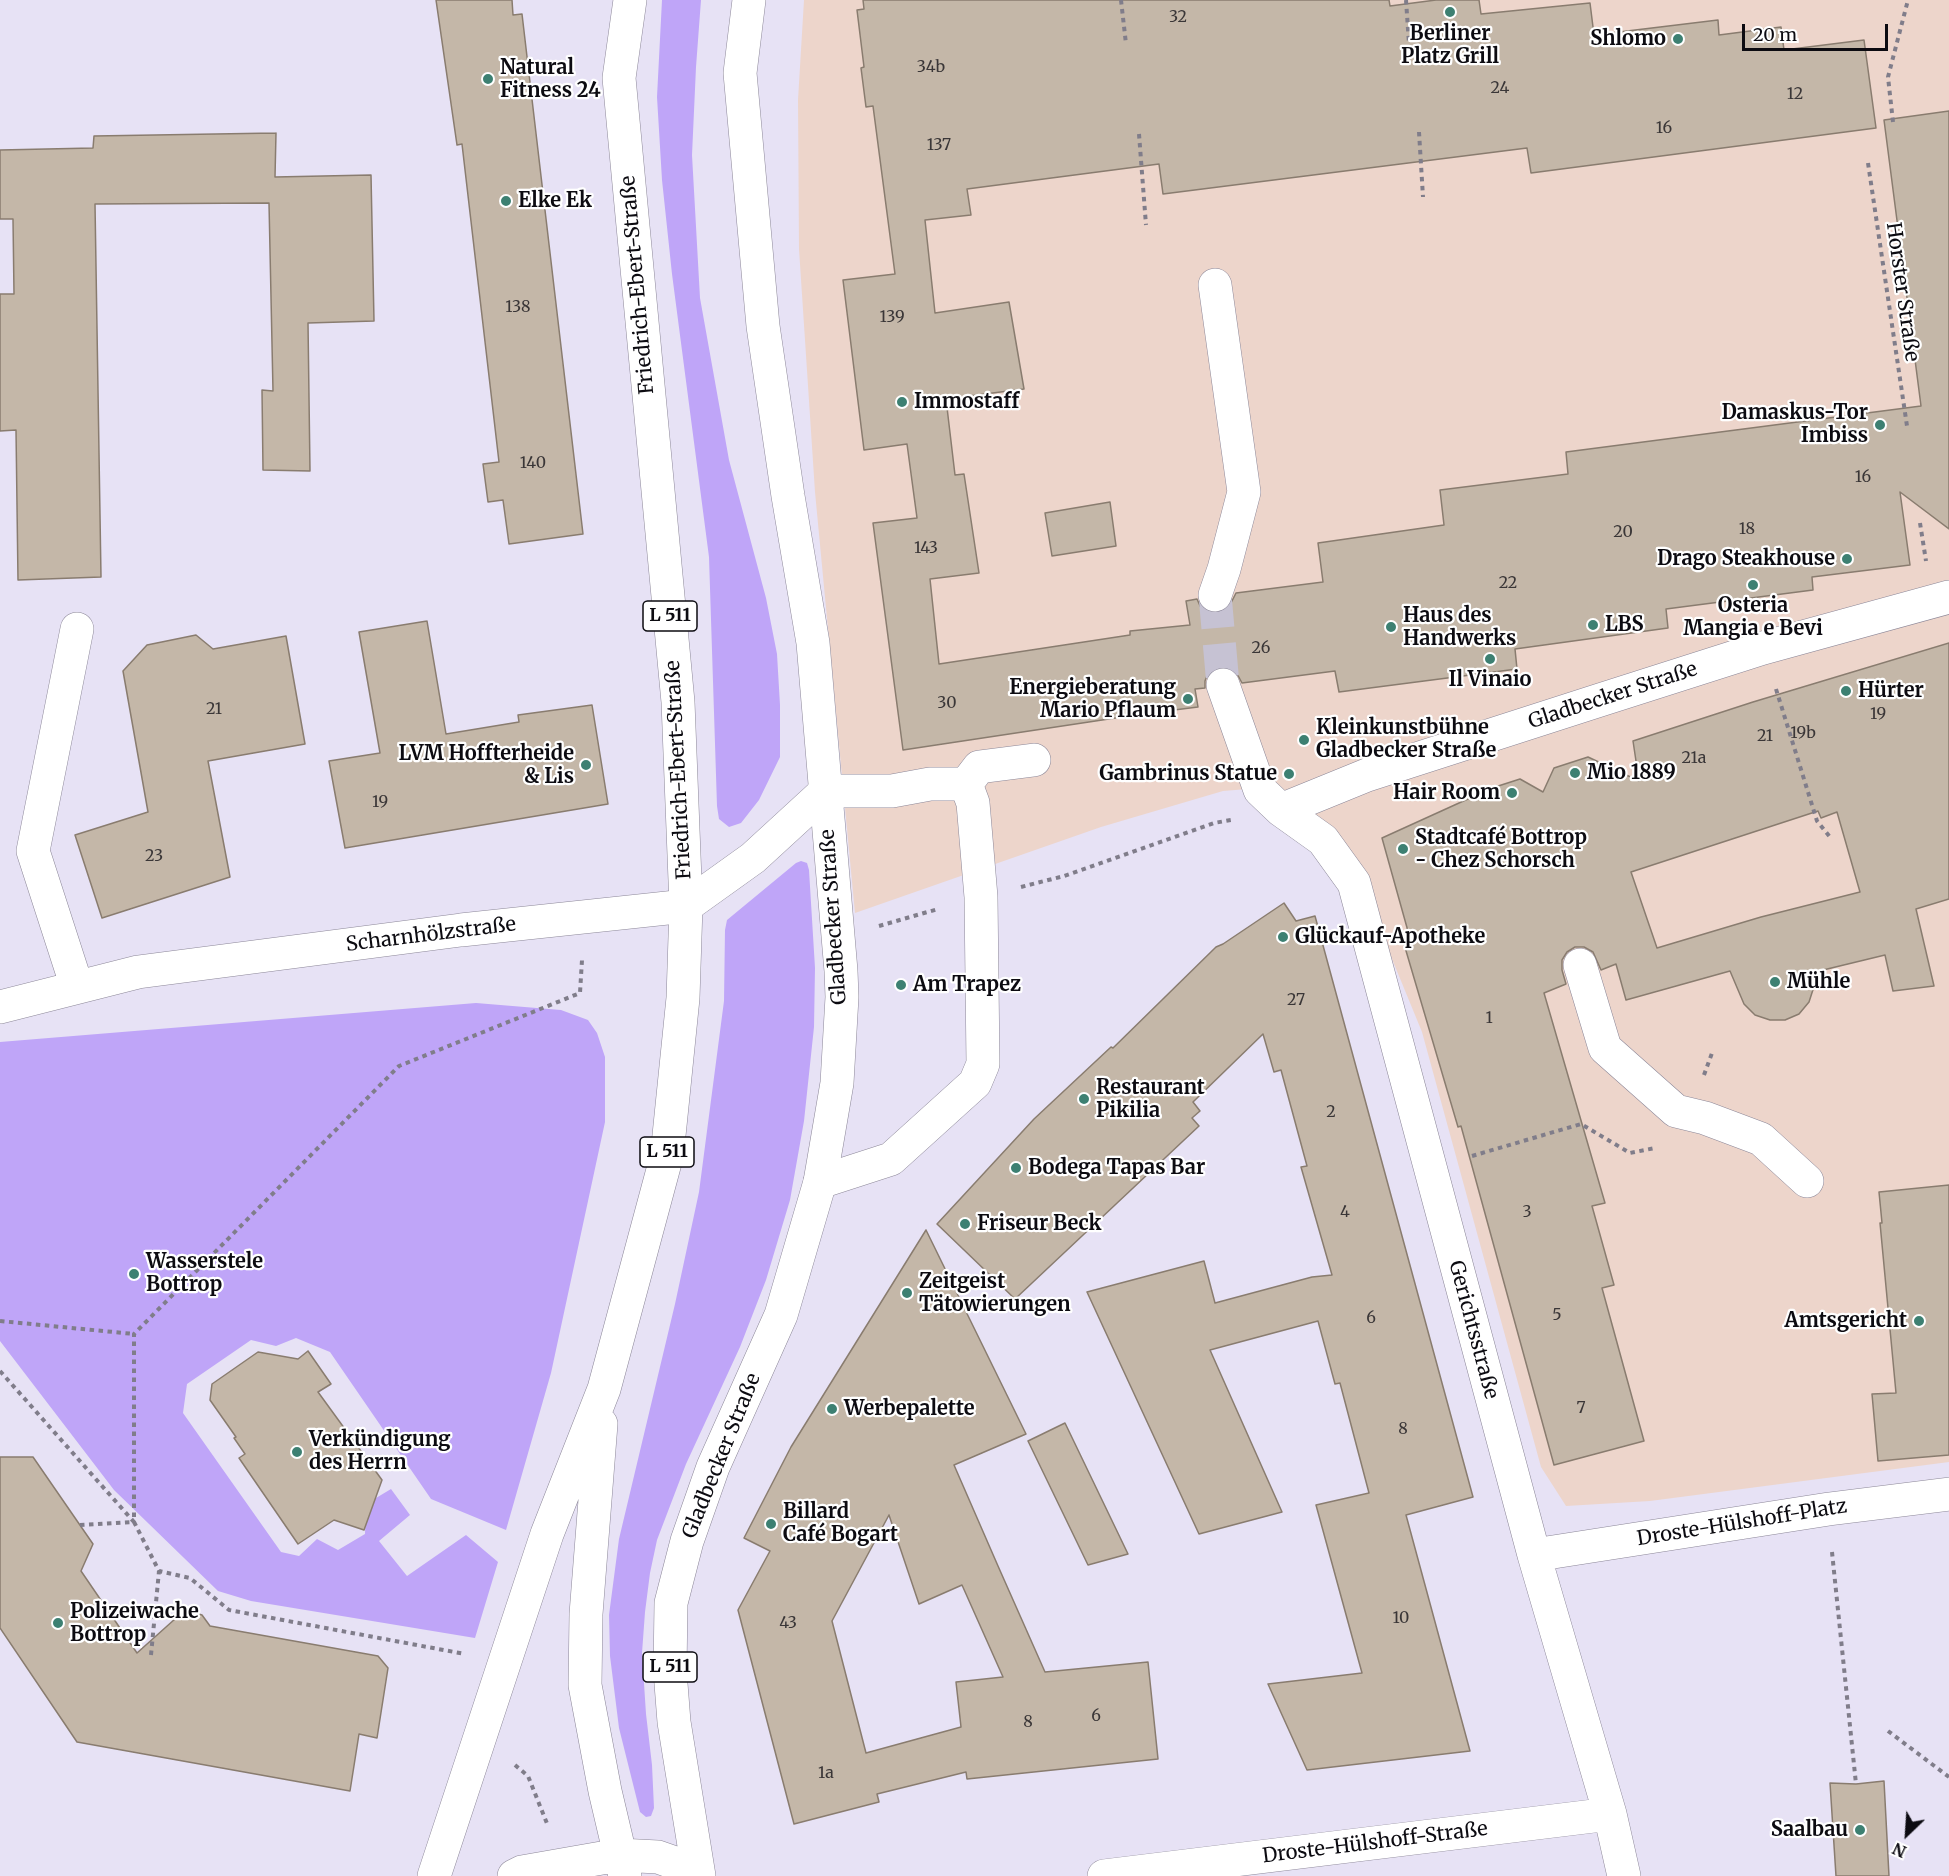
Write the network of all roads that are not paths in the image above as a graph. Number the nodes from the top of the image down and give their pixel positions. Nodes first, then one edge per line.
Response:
1 (630, 0) edge
2 (749, 0) edge
3 (1215, 285) dead end
4 (1215, 595) tunnel mouth
5 (1949, 597) edge
6 (77, 630) dead end
7 (1222, 685) tunnel mouth
8 (1034, 760) dead end
9 (966, 784) junction
10 (826, 791) junction
11 (1281, 810) junction
12 (686, 906) junction
13 (1580, 965) dead end
14 (77, 987) junction
15 (0, 1007) edge
16 (1807, 1181) dead end
17 (820, 1182) junction
18 (604, 1389) junction
19 (1949, 1494) edge
20 (1534, 1555) junction
21 (1610, 1814) junction
22 (622, 1866) edge
23 (697, 1874) edge
24 (434, 1876) edge
25 (514, 1876) edge
26 (1104, 1876) edge
27 (1624, 1876) edge

1 - 12 main road, Friedrich-Ebert-Straße / L 511
2 - 10 main road, L 511
3 - 4 main road
5 - 11 main road, Gladbecker Straße
6 - 14 main road
7 - 11 main road, Gerichtsstraße
8 - 9 main road
9 - 10 main road
9 - 17 main road
10 - 12 main road, Scharnhölzstraße
10 - 17 main road, Gladbecker Straße / L 511
11 - 20 main road, Gerichtsstraße
12 - 14 main road, Scharnhölzstraße
12 - 18 main road, Friedrich-Ebert-Straße / L 511
13 - 16 main road
14 - 15 main road, Scharnhölzstraße
17 - 23 main road, Gladbecker Straße / L 511
18 - 22 main road, L 511
18 - 24 main road, L 511
19 - 20 main road, Droste-Hülshoff-Platz
20 - 21 main road, Gerichtsstraße
21 - 26 main road, Droste-Hülshoff-Straße
21 - 27 main road, Gerichtsstraße
22 - 23 main road, Gladbecker Straße / L 511
22 - 25 main road, Gladbecker Straße / L 511

